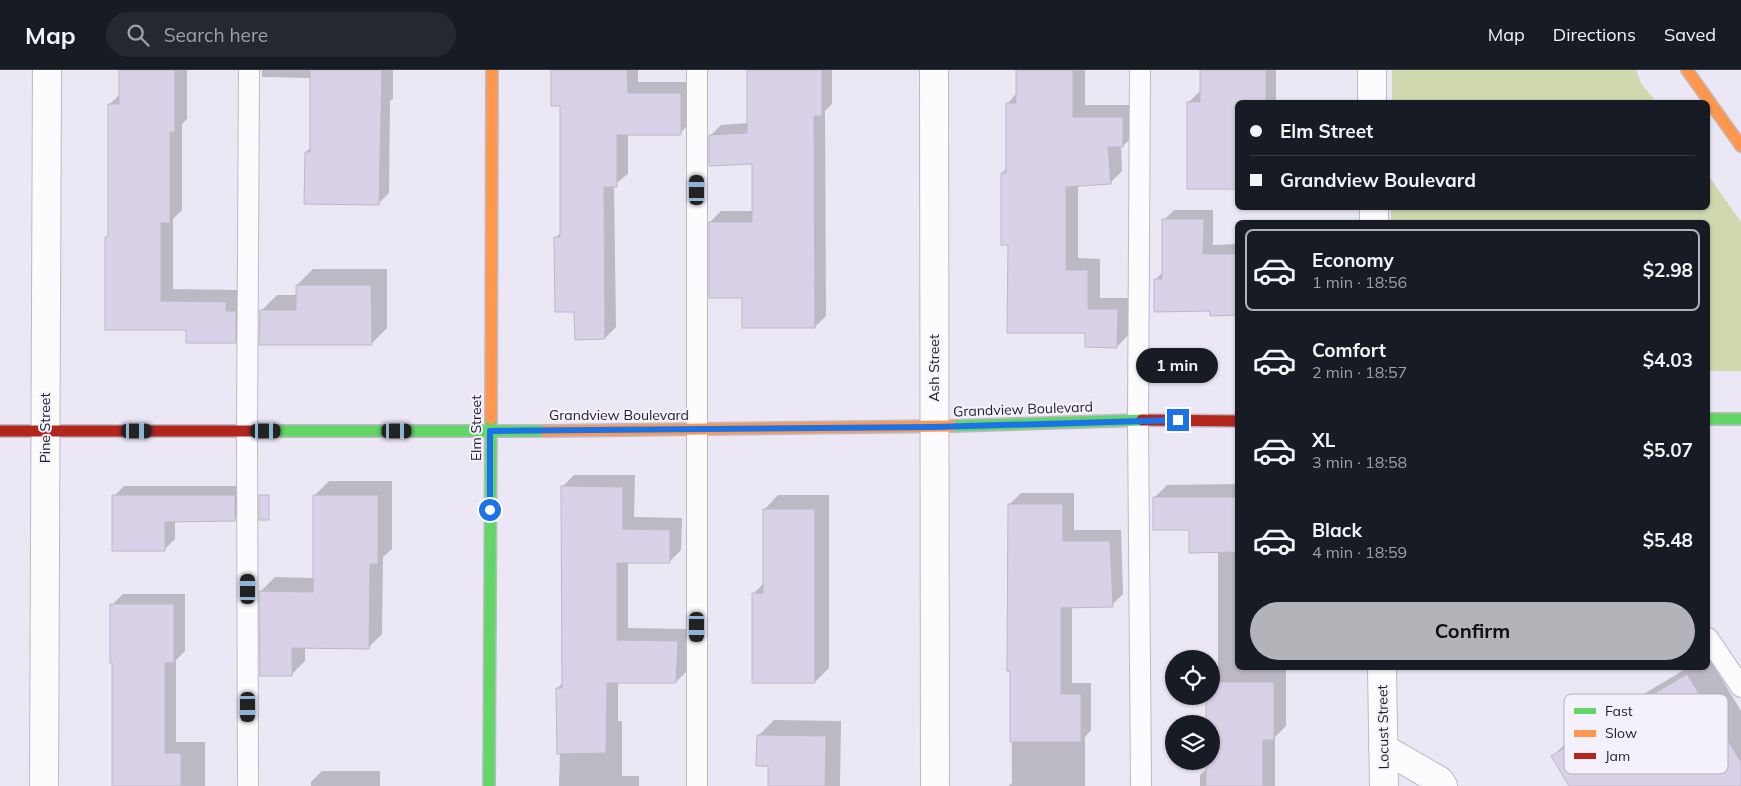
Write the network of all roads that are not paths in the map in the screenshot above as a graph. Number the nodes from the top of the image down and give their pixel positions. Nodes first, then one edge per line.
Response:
1 (47, 70) edge
2 (249, 70) edge
3 (492, 70) edge
4 (697, 70) edge
5 (934, 70) edge
6 (1140, 70) edge
7 (1372, 70) edge
8 (1686, 70) edge
9 (1372, 100) edge
10 (1708, 100) edge
11 (1710, 103) edge
12 (1741, 146) edge
13 (1741, 417) edge
14 (1710, 419) edge
15 (1726, 419) junction
16 (1138, 420) junction
17 (1235, 420) edge
18 (1741, 424) edge
19 (934, 427) junction
20 (696, 429) junction
21 (0, 431) edge
22 (46, 431) junction
23 (247, 431) junction
24 (490, 431) junction
25 (1710, 641) edge
26 (1382, 670) edge
27 (1741, 687) edge
28 (1383, 748) junction
29 (44, 786) edge
30 (248, 786) edge
31 (489, 786) edge
32 (697, 786) edge
33 (935, 786) edge
34 (1141, 786) edge
35 (1384, 786) edge
36 (1443, 786) edge

1 - 22 street, Pine Street
2 - 23 lane
3 - 24 street, Elm Street
4 - 20 lane
5 - 19 street, Ash Street
6 - 16 lane
7 - 9 street
8 - 10 street
11 - 12 street
13 - 15 street
14 - 15 street
15 - 18 street
16 - 17 street, Grandview Boulevard
16 - 19 street, Grandview Boulevard
16 - 34 lane
19 - 20 street, Grandview Boulevard
19 - 33 street, Ash Street
20 - 24 street, Grandview Boulevard
20 - 32 lane
21 - 22 street, Grandview Boulevard
22 - 23 street, Grandview Boulevard
22 - 29 street, Pine Street
23 - 24 street, Grandview Boulevard
23 - 30 lane
24 - 31 street, Elm Street
25 - 27 lane
26 - 28 street, Locust Street
28 - 35 street, Locust Street
28 - 36 street

